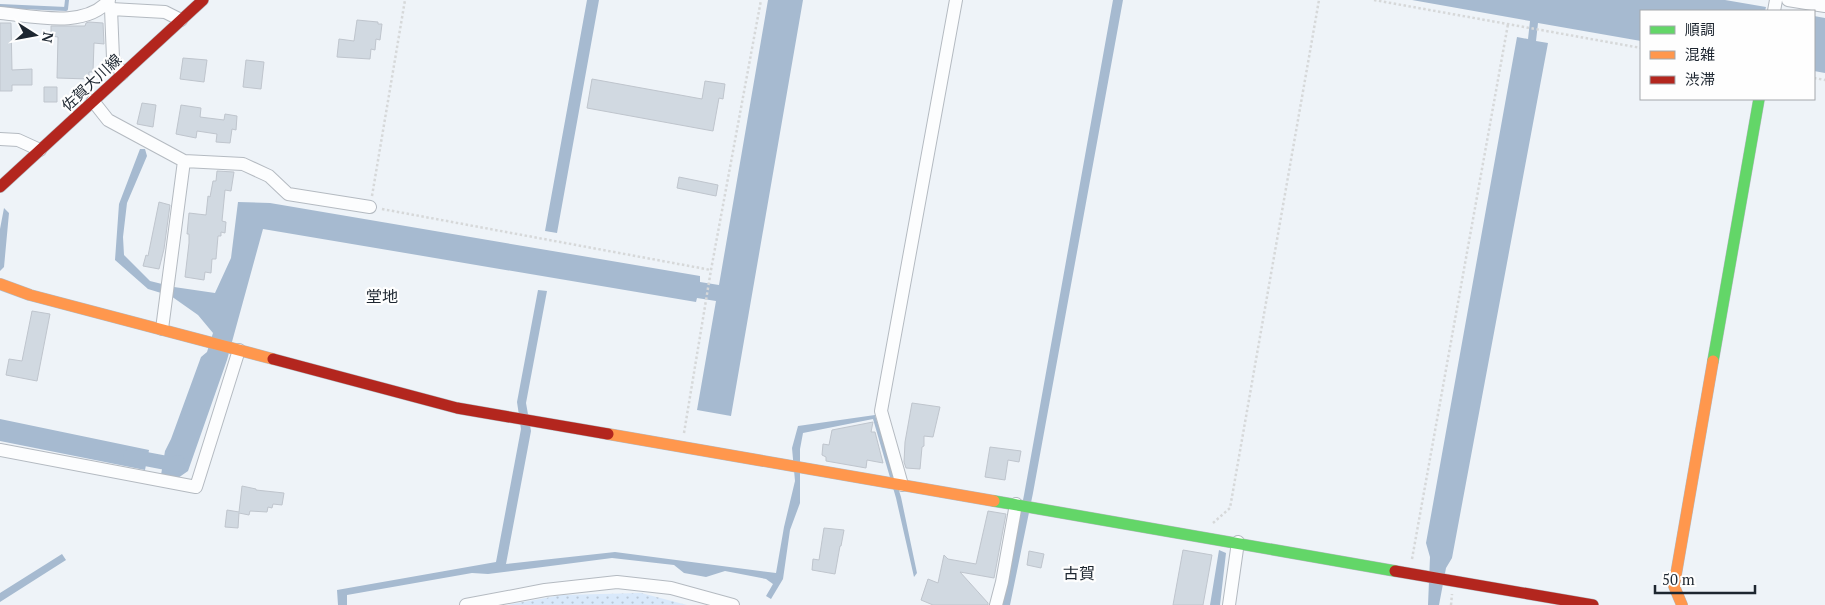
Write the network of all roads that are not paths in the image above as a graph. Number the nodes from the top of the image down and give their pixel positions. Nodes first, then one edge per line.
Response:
1 (203, 0) edge
2 (956, 0) edge
3 (1788, 0) edge
4 (109, 4) edge
5 (1825, 6) edge
6 (0, 13) edge
7 (181, 20) junction
8 (122, 74) junction
9 (1759, 100) edge
10 (93, 101) junction
11 (0, 139) edge
12 (40, 150) junction
13 (184, 161) junction
14 (0, 186) edge
15 (370, 207) road end
16 (0, 284) edge
17 (162, 329) junction
18 (236, 349) junction
19 (0, 450) edge
20 (897, 484) junction
21 (1018, 505) junction
22 (1238, 542) junction
23 (466, 605) edge
24 (733, 605) edge
25 (996, 605) edge
26 (1229, 605) edge
27 (1593, 605) edge
28 (1682, 605) edge

1 - 7 street, 佐賀大川線
2 - 20 street
3 - 5 street
4 - 6 street
4 - 7 street
4 - 8 street
7 - 8 street, 佐賀大川線
8 - 10 street, 佐賀大川線
9 - 28 street
10 - 12 street, 佐賀大川線
10 - 13 street
11 - 12 street
12 - 14 street, 佐賀大川線
13 - 15 street
13 - 17 street
16 - 17 street
17 - 18 street
18 - 19 street
18 - 20 street
20 - 21 street
21 - 22 street
21 - 25 street
22 - 26 street
22 - 27 street
23 - 24 street

